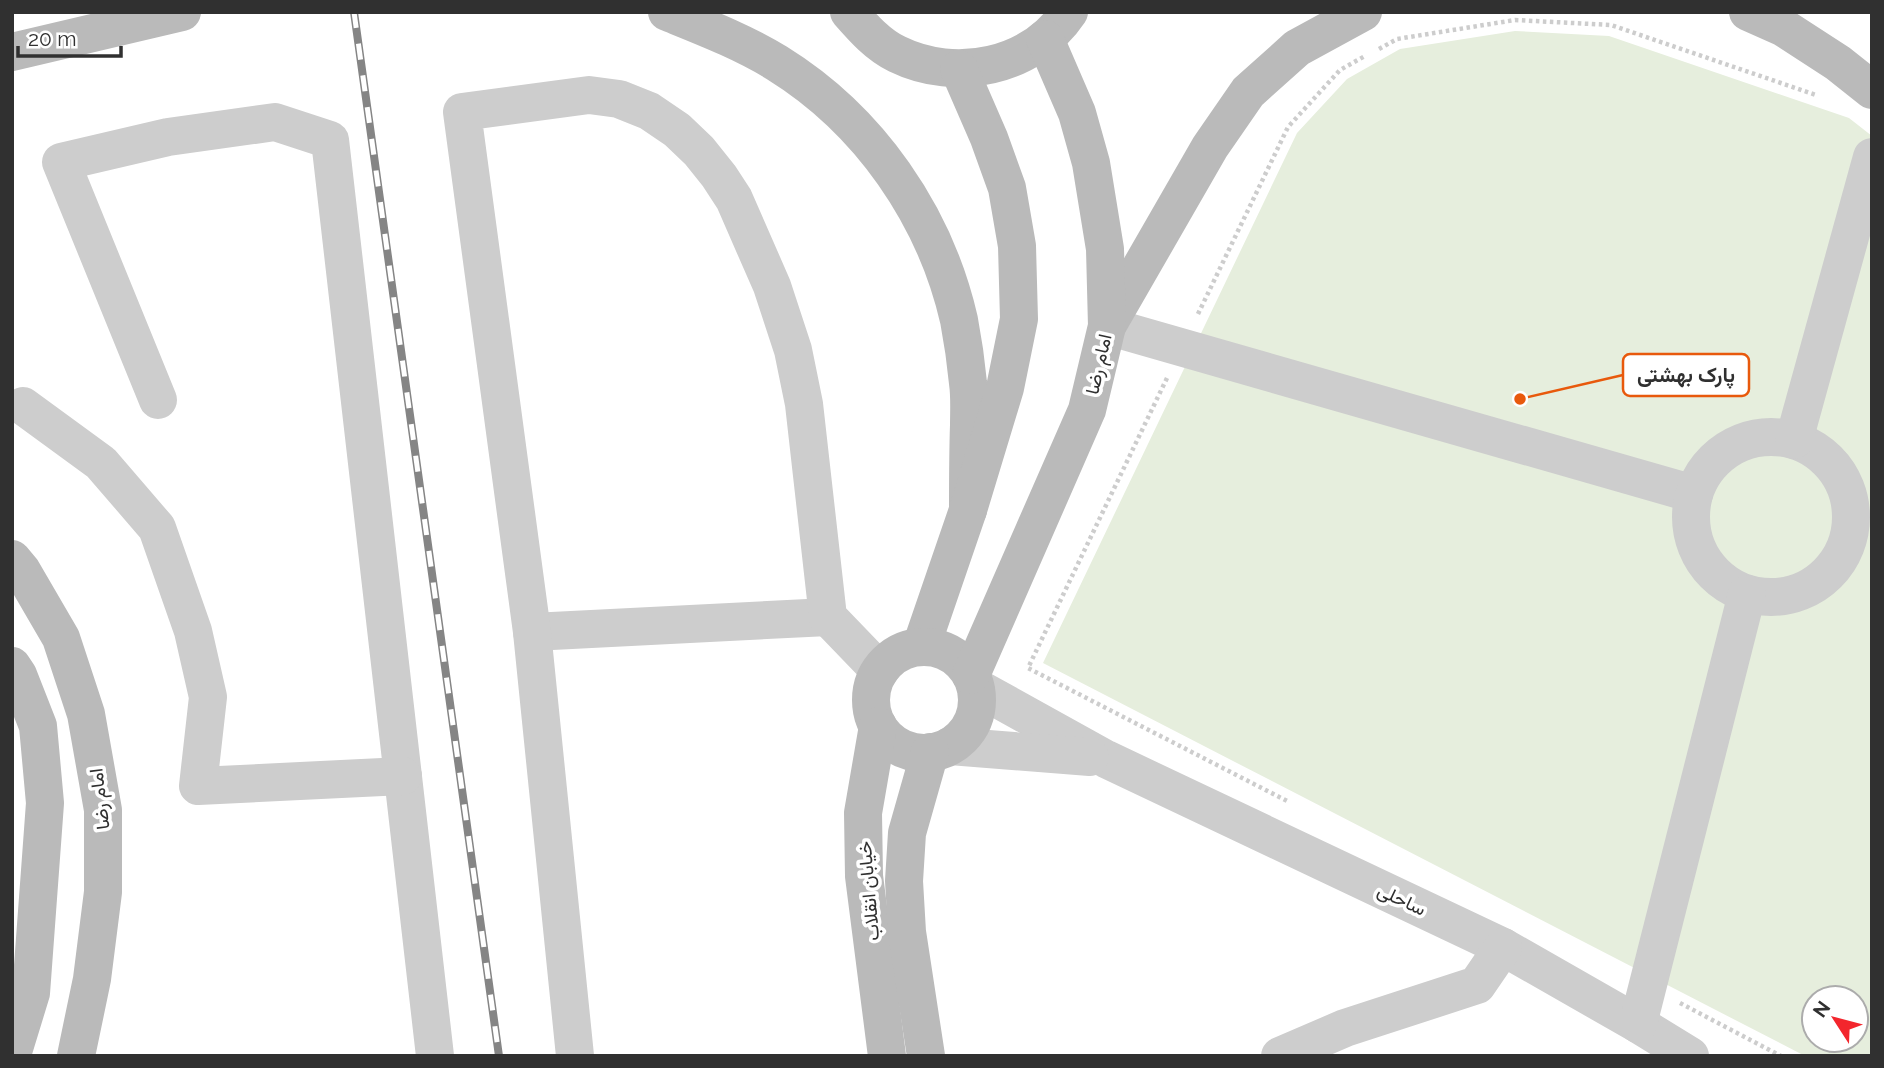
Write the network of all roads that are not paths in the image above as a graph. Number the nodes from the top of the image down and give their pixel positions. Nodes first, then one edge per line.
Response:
1 (182, 12) edge
2 (667, 12) edge
3 (849, 12) edge
4 (1363, 12) edge
5 (1748, 12) edge
6 (1057, 25) edge
7 (12, 52) edge
8 (959, 69) junction
9 (1872, 90) edge
10 (1872, 157) edge
11 (1107, 326) junction
12 (158, 400) dead end
13 (23, 406) dead end
14 (1794, 440) junction
15 (1694, 494) junction
16 (1860, 496) edge
17 (968, 510) junction
18 (12, 559) edge
19 (1747, 594) junction
20 (828, 617) junction
21 (532, 632) junction
22 (921, 647) junction
23 (12, 666) edge
24 (880, 671) junction
25 (973, 681) junction
26 (878, 726) junction
27 (940, 749) junction
28 (1106, 759) junction
29 (403, 776) junction
30 (1503, 947) junction
31 (1638, 1024) junction
32 (12, 1055) edge
33 (76, 1056) edge
34 (435, 1056) edge
35 (575, 1056) edge
36 (887, 1056) edge
37 (926, 1056) edge
38 (1280, 1056) edge
39 (1690, 1056) edge

1 - 7 main road
2 - 17 main road
3 - 8 main road
4 - 11 main road
5 - 9 main road
6 - 8 main road
6 - 11 main road, امام رضا
8 - 17 main road
10 - 14 street
11 - 15 street
11 - 25 main road, امام رضا
12 - 29 street
13 - 29 street
14 - 15 street
14 - 16 street
15 - 19 street
16 - 19 street
17 - 22 main road
18 - 33 main road, امام رضا
19 - 31 street
20 - 21 street
20 - 21 street
20 - 24 street
21 - 35 street
22 - 24 main road
22 - 25 main road
23 - 32 main road
24 - 26 main road
25 - 27 main road
25 - 28 street, ساحلی
26 - 27 main road
26 - 36 main road, خیابان انقلاب
27 - 28 street
27 - 37 main road, خیابان انقلاب
28 - 30 street, ساحلی
29 - 34 street
30 - 31 street, ساحلی
30 - 38 street
31 - 39 street, ساحلی

